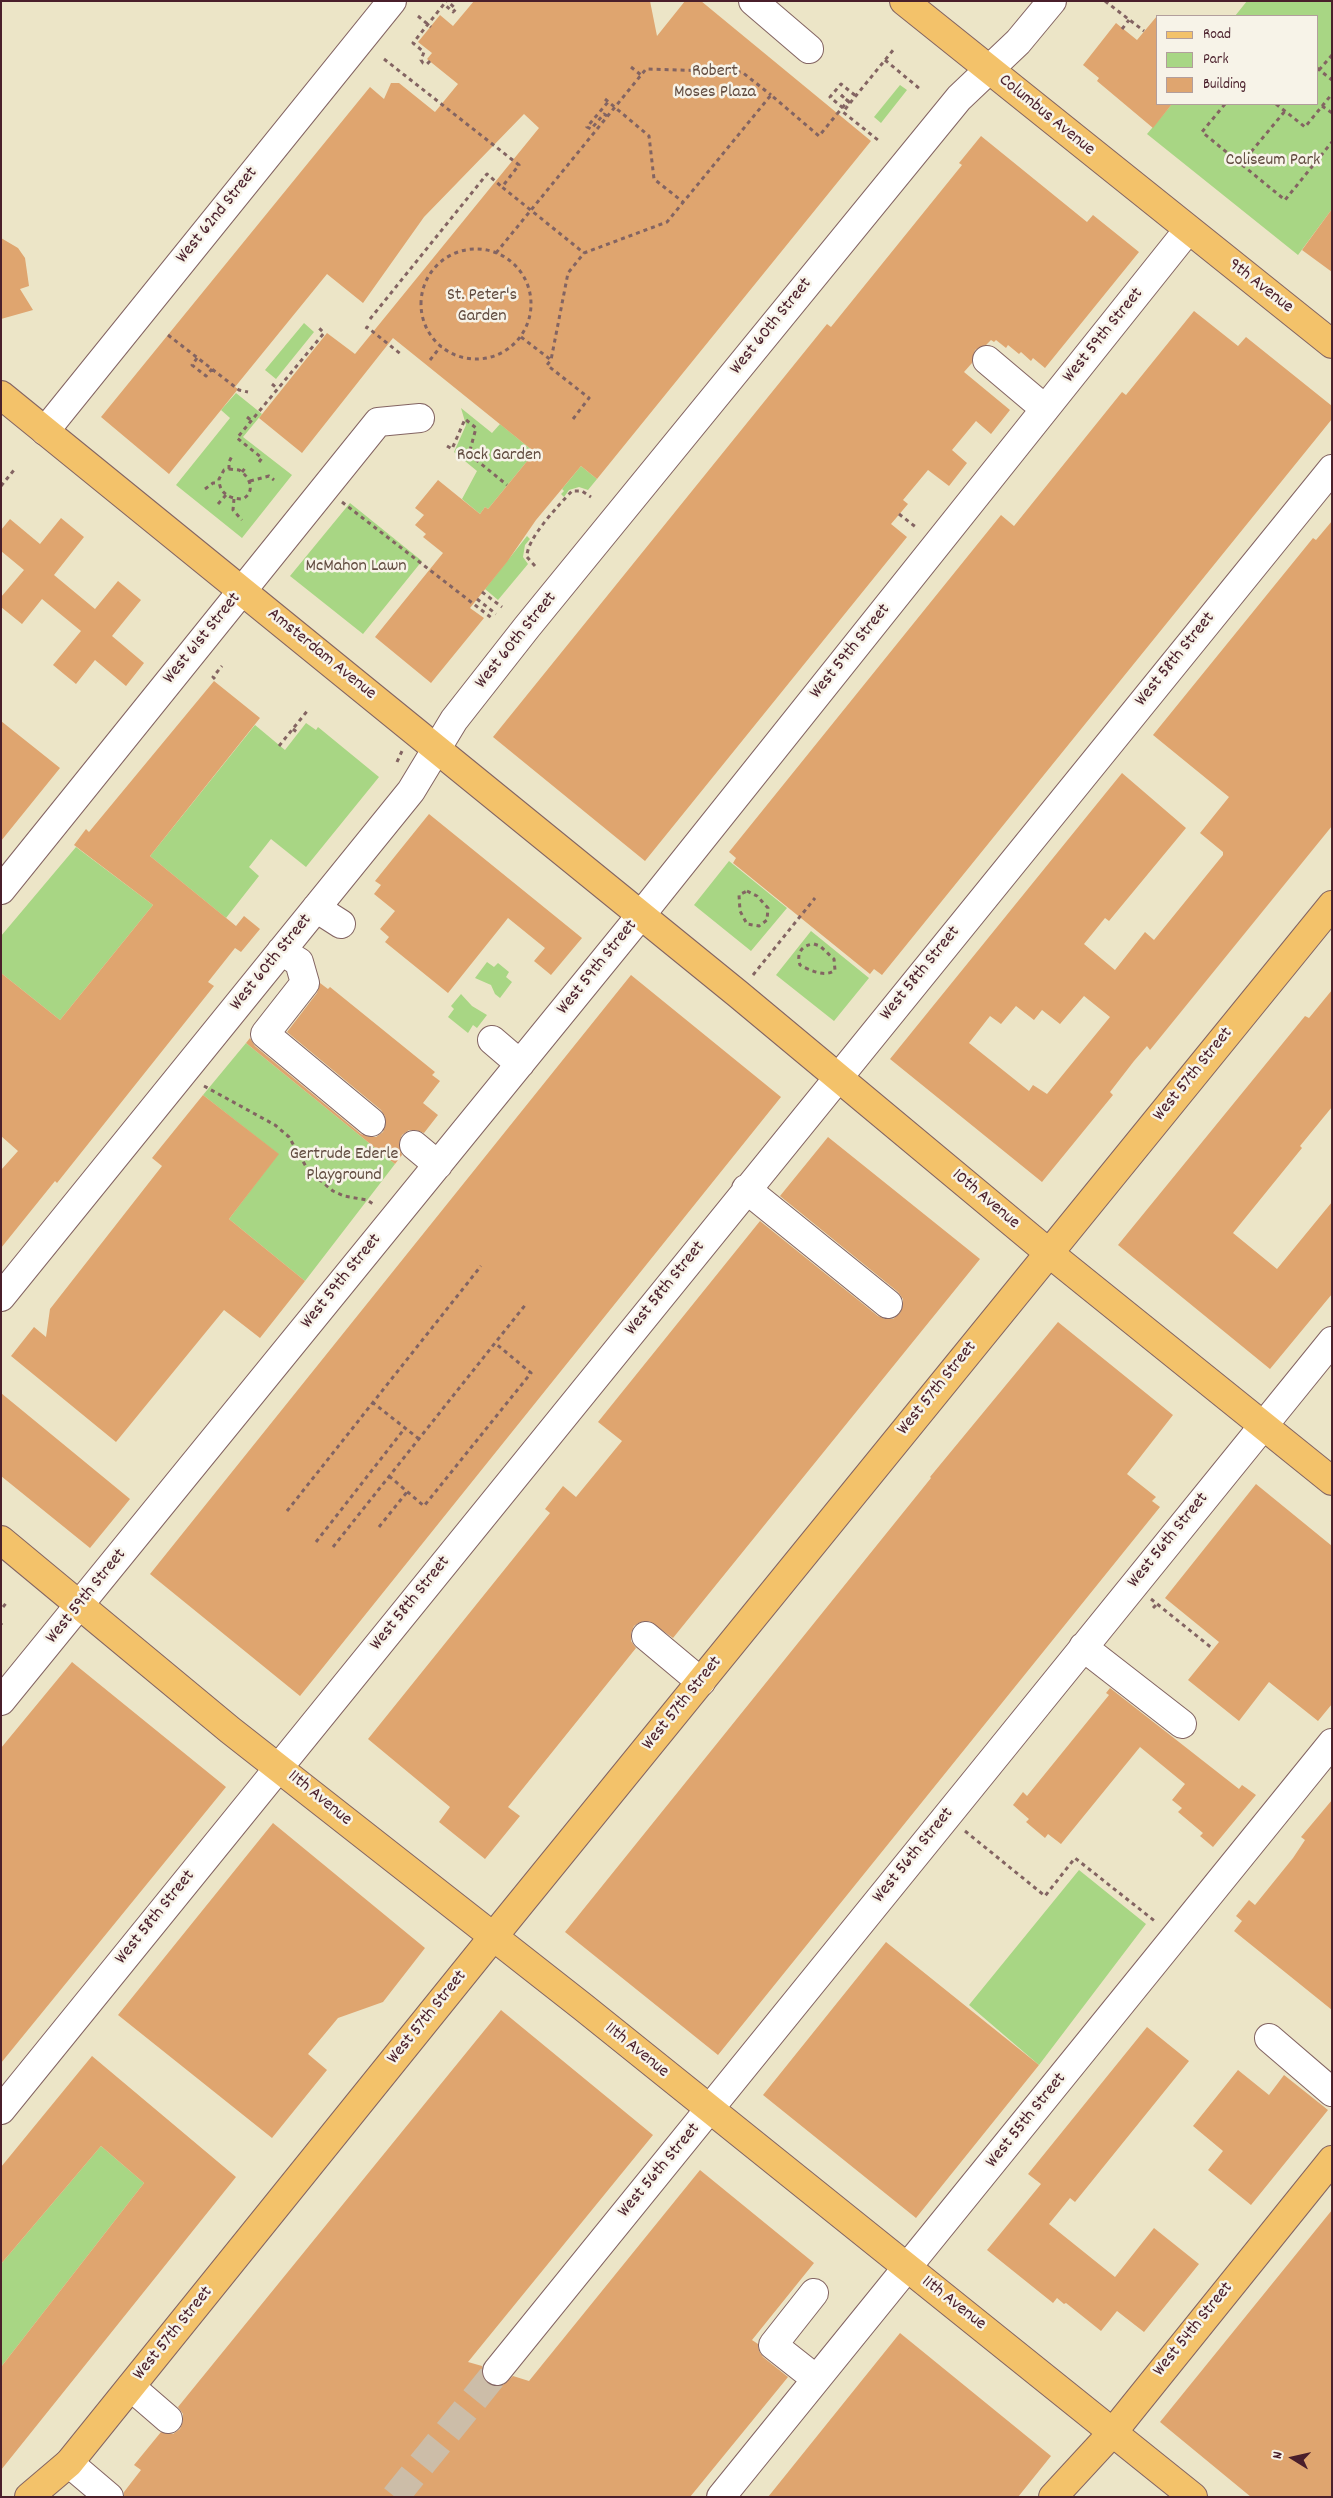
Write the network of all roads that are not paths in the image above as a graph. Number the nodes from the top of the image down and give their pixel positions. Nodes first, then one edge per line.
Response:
1 (392, 1) edge
2 (753, 1) edge
3 (904, 1) edge
4 (1052, 1) edge
5 (809, 49) dead end
6 (990, 70) junction
7 (1188, 230) junction
8 (1332, 344) edge
9 (987, 360) dead end
10 (1, 395) edge
11 (1045, 409) junction
12 (420, 418) dead end
13 (45, 431) junction
14 (1332, 469) edge
15 (242, 591) junction
16 (437, 748) junction
17 (1, 890) edge
18 (1332, 905) edge
19 (316, 908) junction
20 (641, 915) junction
21 (341, 924) dead end
22 (281, 951) junction
23 (492, 1040) dead end
24 (520, 1064) junction
25 (837, 1076) junction
26 (372, 1122) dead end
27 (414, 1145) dead end
28 (438, 1165) junction
29 (746, 1189) junction
30 (1049, 1253) junction
31 (1, 1297) edge
32 (888, 1304) dead end
33 (1332, 1340) edge
34 (1263, 1426) junction
35 (1332, 1481) edge
36 (1, 1540) edge
37 (80, 1605) junction
38 (646, 1636) dead end
39 (1083, 1647) junction
40 (701, 1682) junction
41 (1, 1701) edge
42 (1182, 1724) dead end
43 (1332, 1743) edge
44 (279, 1767) junction
45 (493, 1938) junction
46 (1270, 2038) dead end
47 (1332, 2092) edge
48 (1, 2110) edge
49 (710, 2111) junction
50 (1332, 2160) edge
51 (907, 2267) junction
52 (814, 2293) dead end
53 (497, 2371) tunnel mouth
54 (816, 2379) junction
55 (131, 2388) junction
56 (168, 2419) dead end
57 (1113, 2432) junction
58 (69, 2463) junction
59 (29, 2497) edge
60 (52, 2497) edge
61 (109, 2497) edge
62 (721, 2497) edge
63 (1053, 2497) edge
64 (1193, 2497) edge

1 - 13 street, West 62nd Street
2 - 5 street
3 - 6 main road, Columbus Avenue
4 - 6 street, West 60th Street
6 - 7 main road, Columbus Avenue
6 - 16 street, West 60th Street
7 - 8 main road, 9th Avenue
7 - 11 street, West 59th Street
9 - 11 street
10 - 13 main road, Amsterdam Avenue
11 - 20 street, West 59th Street
12 - 15 street, West 61st Street
13 - 15 main road, Amsterdam Avenue
14 - 25 street, West 58th Street
15 - 16 main road, Amsterdam Avenue
15 - 17 street, West 61st Street
16 - 19 street, West 60th Street
16 - 20 main road, Amsterdam Avenue
18 - 30 main road, West 57th Street
19 - 21 street
19 - 22 street, West 60th Street
20 - 24 street, West 59th Street
20 - 25 main road, 10th Avenue
22 - 26 street
22 - 31 street, West 60th Street
23 - 24 street
24 - 28 street, West 59th Street
25 - 29 street, West 58th Street
25 - 30 main road, 10th Avenue
27 - 28 street
28 - 37 street, West 59th Street
29 - 32 street
29 - 44 street, West 58th Street
30 - 34 main road, 10th Avenue
30 - 40 main road, West 57th Street
33 - 34 street, West 56th Street
34 - 35 main road, 10th Avenue
34 - 39 street, West 56th Street
36 - 37 main road, 11th Avenue
37 - 41 street, West 59th Street
37 - 44 main road, 11th Avenue
38 - 40 street
39 - 42 street
39 - 49 street, West 56th Street
40 - 45 main road, West 57th Street
43 - 51 street, West 55th Street
44 - 45 main road, 11th Avenue
44 - 48 street, West 58th Street
45 - 49 main road, 11th Avenue
45 - 55 main road, West 57th Street
46 - 47 street
49 - 51 main road, 11th Avenue
49 - 53 street, West 56th Street
50 - 57 main road, West 54th Street
51 - 54 street, West 55th Street
51 - 57 main road, 11th Avenue
52 - 54 street
54 - 62 street, West 55th Street
55 - 56 street
55 - 58 main road, West 57th Street
57 - 63 main road, West 54th Street
57 - 64 main road, 11th Avenue
58 - 59 main road, West 57th Street
58 - 60 main road
58 - 61 street

